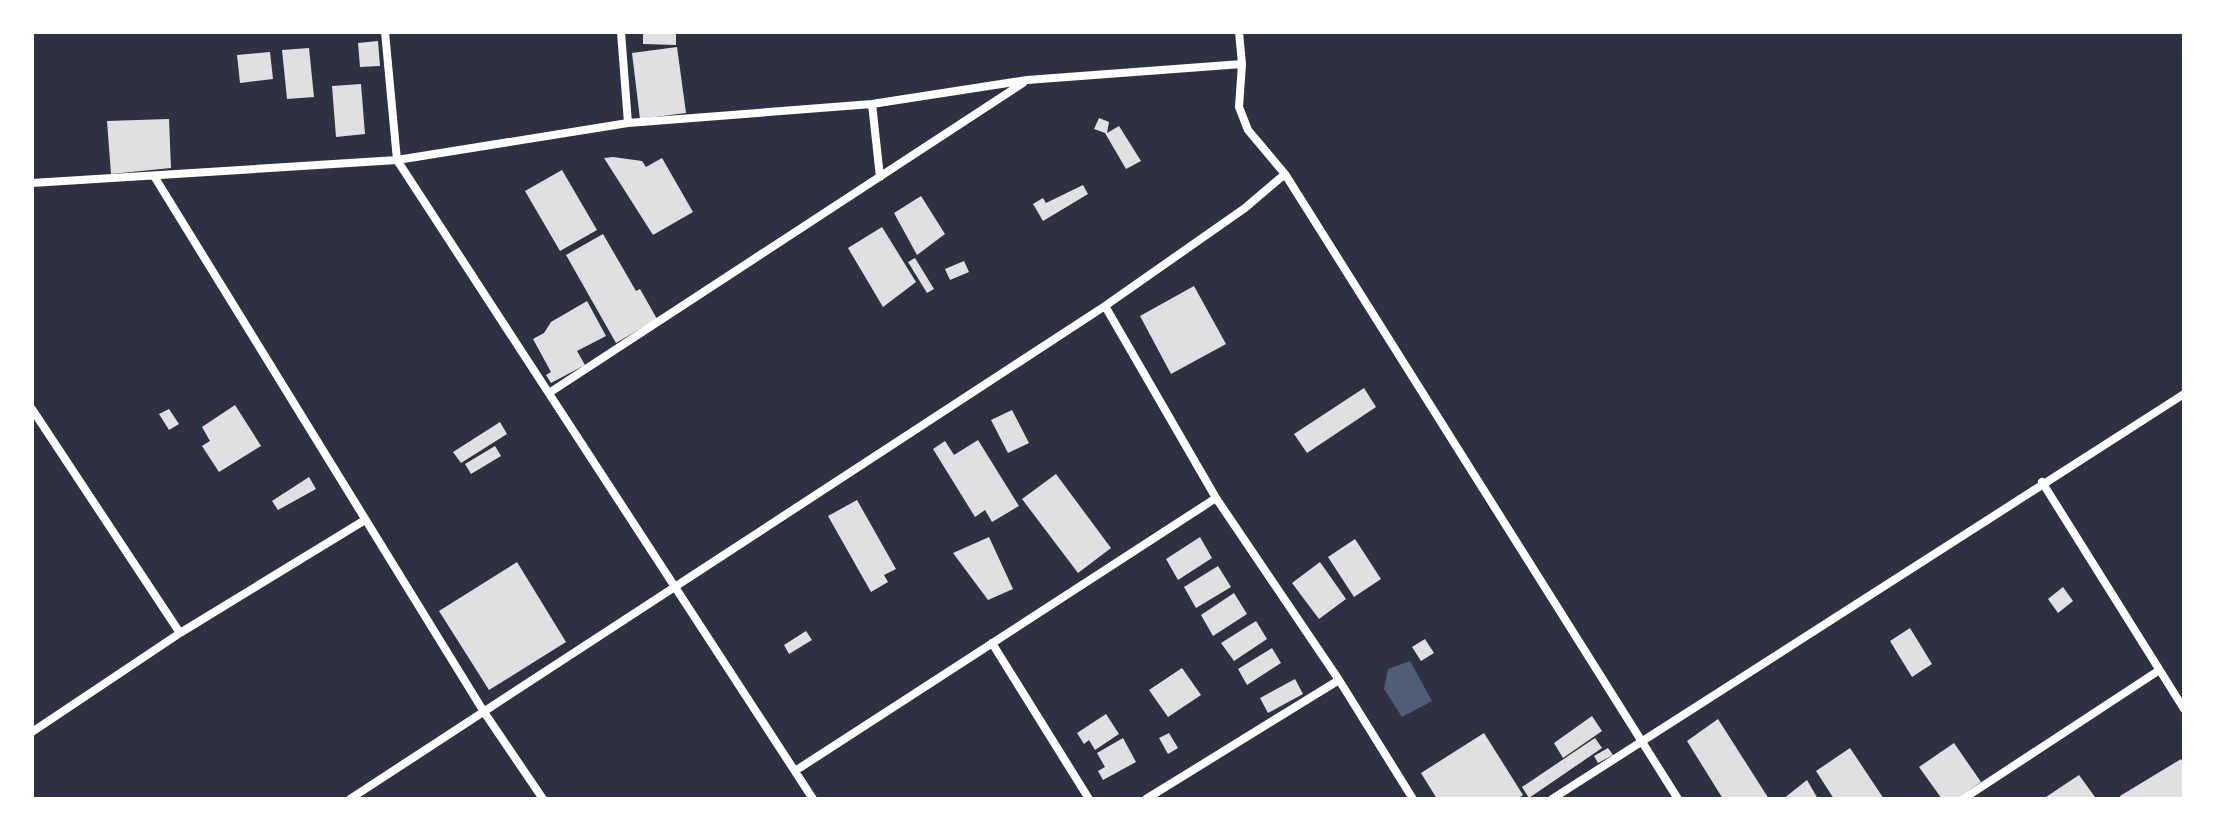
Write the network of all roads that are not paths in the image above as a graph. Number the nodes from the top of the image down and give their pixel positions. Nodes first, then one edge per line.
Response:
1 (385, 32) edge
2 (621, 32) edge
3 (1239, 32) edge
4 (1242, 64) junction
5 (1027, 80) junction
6 (872, 104) junction
7 (628, 123) junction
8 (397, 160) junction
9 (1285, 174) junction
10 (154, 176) junction
11 (880, 177) junction
12 (32, 183) edge
13 (1105, 306) junction
14 (549, 393) junction
15 (2184, 394) edge
16 (32, 409) edge
17 (2042, 482) junction
18 (1216, 498) junction
19 (365, 520) junction
20 (675, 588) junction
21 (180, 633) junction
22 (992, 643) junction
23 (2158, 671) junction
24 (1339, 680) junction
25 (2184, 709) edge
26 (484, 712) junction
27 (32, 732) edge
28 (1641, 740) junction
29 (795, 771) junction
30 (350, 799) edge
31 (543, 799) edge
32 (813, 799) edge
33 (1089, 799) edge
34 (1146, 799) edge
35 (1413, 799) edge
36 (1552, 799) edge
37 (1678, 799) edge
38 (1963, 799) edge

1 - 8 street
2 - 7 street
3 - 4 street
4 - 5 street
4 - 9 street
5 - 6 street
5 - 11 street
6 - 7 street
6 - 11 street
7 - 8 street
8 - 10 street
8 - 14 street
9 - 13 street
9 - 28 street
10 - 12 street
10 - 19 street
11 - 14 street
13 - 18 street
13 - 20 street
14 - 20 street
15 - 17 street
16 - 21 street
17 - 23 street
17 - 28 street
18 - 22 street
18 - 24 street
19 - 21 street
19 - 26 street
20 - 26 street
20 - 29 street
21 - 27 street
22 - 29 street
22 - 33 street
23 - 25 street
23 - 38 street
24 - 34 street
24 - 35 street
26 - 30 street
26 - 31 street
28 - 36 street
28 - 37 street
29 - 32 street

